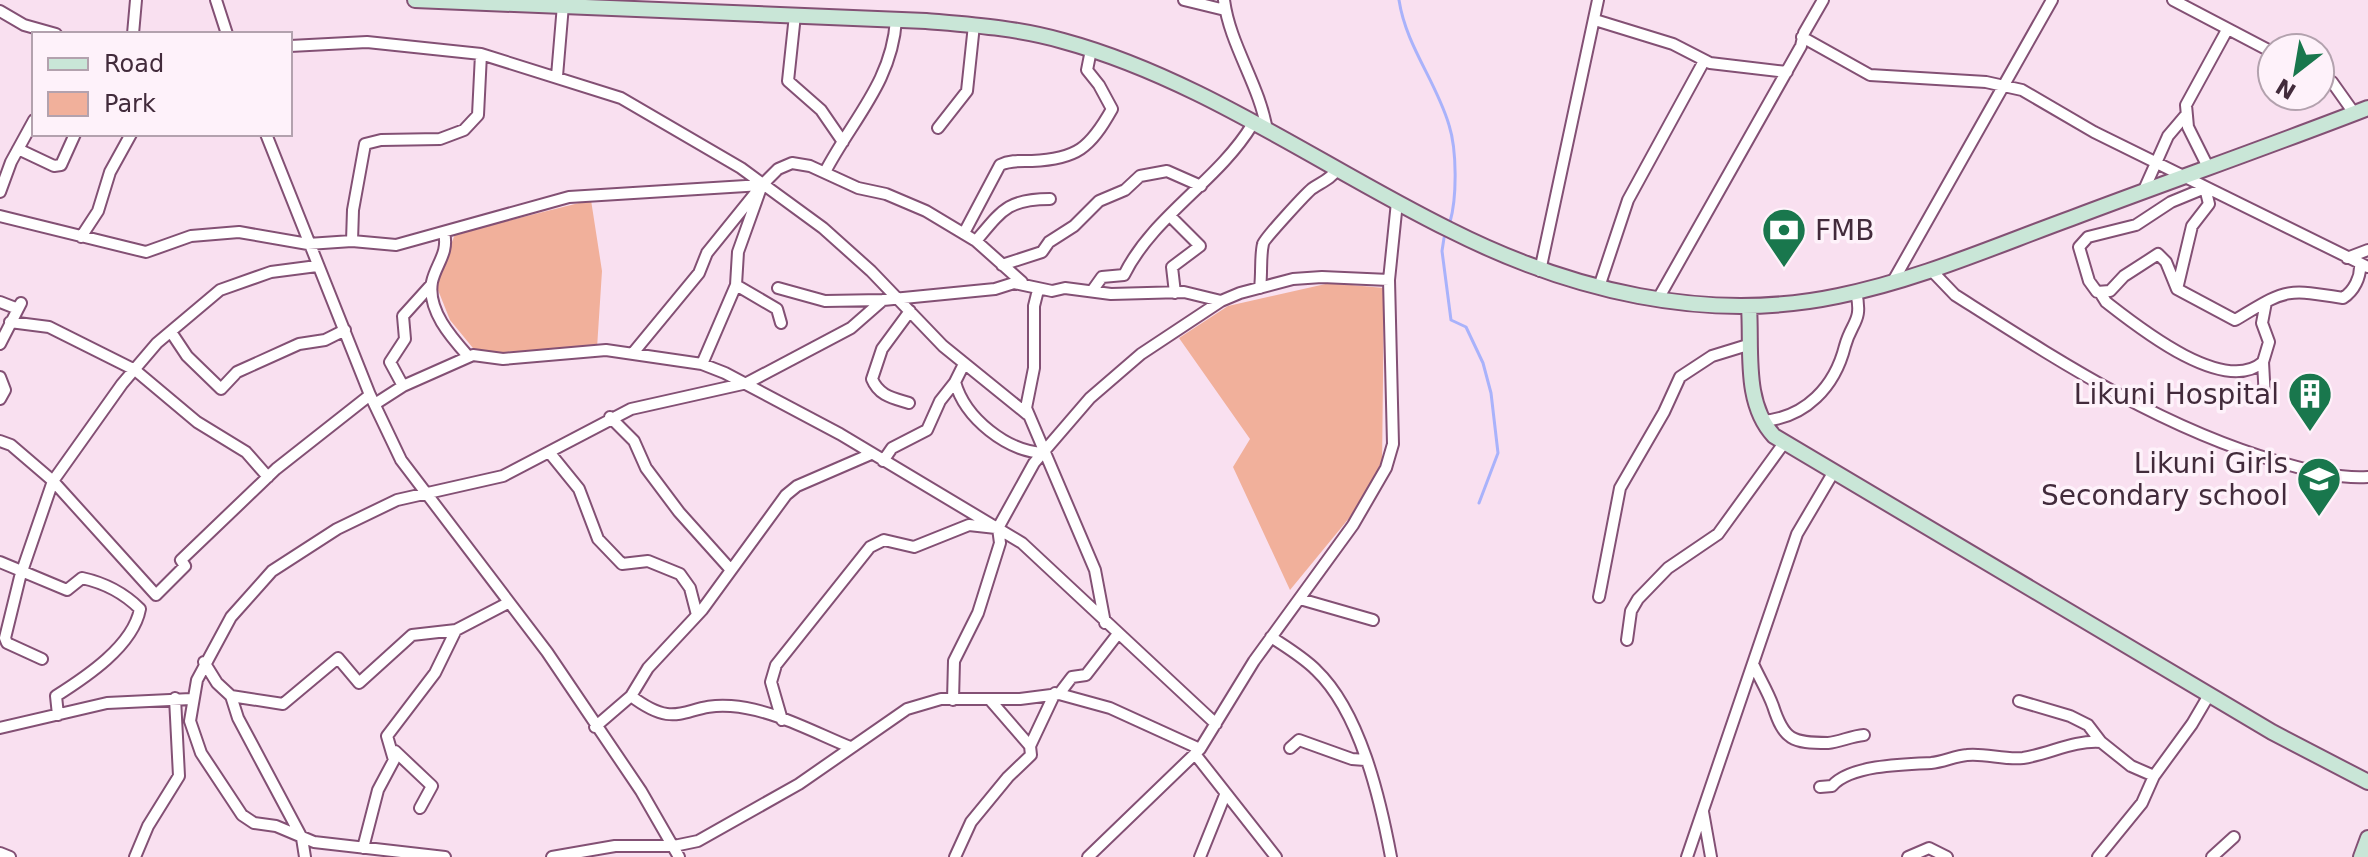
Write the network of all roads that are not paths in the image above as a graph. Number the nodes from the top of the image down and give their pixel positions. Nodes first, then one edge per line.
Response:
1 (136, 0) edge
2 (216, 0) edge
3 (415, 0) edge
4 (1184, 0) edge
5 (1598, 0) edge
6 (1823, 0) edge
7 (2052, 0) edge
8 (2173, 0) edge
9 (540, 2) edge
10 (563, 5) junction
11 (1225, 5) edge
12 (0, 11) edge
13 (795, 15) junction
14 (896, 20) junction
15 (1595, 20) junction
16 (974, 25) junction
17 (2227, 30) junction
18 (49, 32) edge
19 (133, 32) edge
20 (226, 32) edge
21 (1802, 37) junction
22 (2256, 44) edge
23 (292, 46) edge
24 (1091, 50) junction
25 (481, 54) junction
26 (1704, 61) junction
27 (1787, 72) junction
28 (557, 76) junction
29 (2007, 85) junction
30 (2336, 86) edge
31 (2361, 110) edge
32 (2185, 116) junction
33 (32, 124) edge
34 (1252, 125) junction
35 (938, 128) dead end
36 (1268, 133) junction
37 (74, 136) edge
38 (130, 136) edge
39 (267, 136) edge
40 (843, 142) junction
41 (18, 149) junction
42 (2157, 163) junction
43 (2208, 167) junction
44 (1338, 169) junction
45 (825, 172) junction
46 (2184, 177) junction
47 (762, 185) junction
48 (1201, 186) junction
49 (2205, 188) junction
50 (0, 192) edge
51 (2143, 192) junction
52 (1050, 199) dead end
53 (1397, 202) junction
54 (0, 216) edge
55 (1171, 217) junction
56 (444, 233) junction
57 (964, 233) junction
58 (81, 237) junction
59 (352, 241) junction
60 (976, 241) junction
61 (308, 244) junction
62 (2368, 250) edge
63 (2347, 258) junction
64 (1002, 265) junction
65 (2364, 265) edge
66 (317, 266) junction
67 (1931, 270) junction
68 (1540, 271) junction
69 (1389, 280) junction
70 (1892, 283) junction
71 (1025, 284) junction
72 (431, 285) junction
73 (736, 285) junction
74 (1599, 287) junction
75 (778, 288) dead end
76 (1260, 288) junction
77 (2177, 289) junction
78 (1038, 290) junction
79 (1092, 291) junction
80 (1856, 292) junction
81 (1175, 293) junction
82 (2101, 294) junction
83 (897, 297) junction
84 (1658, 299) junction
85 (883, 300) junction
86 (1221, 301) junction
87 (0, 302) edge
88 (2266, 302) junction
89 (1749, 307) junction
90 (910, 311) junction
91 (10, 322) junction
92 (781, 323) dead end
93 (345, 330) junction
94 (171, 332) junction
95 (0, 344) edge
96 (1751, 344) junction
97 (633, 353) junction
98 (468, 356) junction
99 (2263, 362) junction
100 (702, 364) junction
101 (964, 364) junction
102 (135, 370) junction
103 (0, 377) edge
104 (955, 382) junction
105 (747, 383) junction
106 (403, 386) junction
107 (0, 399) edge
108 (2265, 399) dead end
109 (372, 400) junction
110 (909, 403) dead end
111 (1027, 414) junction
112 (610, 417) junction
113 (1762, 421) junction
114 (0, 441) edge
115 (1784, 443) junction
116 (549, 452) junction
117 (1045, 453) junction
118 (871, 454) junction
119 (883, 461) junction
120 (1833, 473) junction
121 (268, 477) junction
122 (2368, 477) edge
123 (53, 481) junction
124 (427, 495) junction
125 (998, 528) junction
126 (0, 562) edge
127 (731, 570) junction
128 (23, 571) junction
129 (1599, 597) dead end
130 (1300, 599) junction
131 (508, 603) junction
132 (697, 615) junction
133 (1373, 620) dead end
134 (1105, 623) junction
135 (456, 630) junction
136 (1117, 635) junction
137 (1271, 637) junction
138 (1627, 640) dead end
139 (42, 659) dead end
140 (204, 662) junction
141 (1754, 666) junction
142 (1057, 694) junction
143 (2209, 695) junction
144 (231, 696) junction
145 (631, 696) junction
146 (175, 698) junction
147 (191, 699) junction
148 (953, 700) junction
149 (991, 701) junction
150 (2019, 701) dead end
151 (58, 715) junction
152 (782, 720) junction
153 (1216, 724) junction
154 (595, 727) junction
155 (0, 728) edge
156 (1864, 735) dead end
157 (2101, 742) junction
158 (1030, 746) junction
159 (850, 747) junction
160 (1290, 748) dead end
161 (393, 749) junction
162 (1197, 752) junction
163 (1365, 760) junction
164 (2154, 776) junction
165 (2368, 782) edge
166 (1820, 787) dead end
167 (1225, 795) junction
168 (420, 808) dead end
169 (1702, 809) junction
170 (2234, 837) dead end
171 (302, 838) junction
172 (2368, 838) edge
173 (674, 846) junction
174 (363, 848) junction
175 (0, 853) edge
176 (10, 857) edge
177 (135, 857) edge
178 (305, 857) edge
179 (445, 857) edge
180 (552, 857) edge
181 (679, 857) edge
182 (955, 857) edge
183 (1088, 857) edge
184 (1200, 857) edge
185 (1276, 857) edge
186 (1391, 857) edge
187 (1687, 857) edge
188 (1711, 857) edge
189 (1908, 857) edge
190 (1947, 857) edge
191 (2098, 857) edge
192 (2212, 857) edge
193 (2361, 857) edge

1 - 19 street
2 - 20 street
3 - 9 main road
4 - 11 street
5 - 15 street
6 - 21 street
7 - 29 street
8 - 17 street
9 - 10 main road
10 - 13 main road
10 - 28 street
11 - 36 street
12 - 18 street
13 - 14 main road
13 - 40 street
14 - 16 main road
14 - 40 street
15 - 26 street
15 - 68 street
16 - 24 main road
16 - 35 street
17 - 22 street
17 - 32 street
21 - 27 street
21 - 29 street
23 - 25 street
24 - 34 main road
24 - 57 street
25 - 28 street
25 - 59 street
26 - 27 street
26 - 74 street
27 - 84 street
28 - 47 street
29 - 42 street
29 - 70 street
30 - 31 street
31 - 43 main road
32 - 42 street
32 - 43 street
33 - 41 street
34 - 36 main road
34 - 48 street
36 - 44 main road
37 - 41 street
38 - 58 street
39 - 61 street
40 - 45 street
41 - 50 street
42 - 46 street
42 - 51 street
43 - 46 main road
44 - 53 main road
44 - 76 street
45 - 47 street
45 - 57 street
46 - 49 street
46 - 51 main road
47 - 56 street
47 - 73 street
47 - 83 street
47 - 97 street
48 - 55 street
48 - 64 street
49 - 63 street
49 - 77 street
49 - 82 street
51 - 67 main road
52 - 60 street
53 - 68 main road
53 - 69 street
54 - 58 street
55 - 79 street
55 - 81 street
56 - 59 street
56 - 72 street
57 - 60 street
58 - 61 street
59 - 61 street
60 - 64 street
61 - 66 street
62 - 63 street
63 - 65 street
64 - 71 street
65 - 88 street
66 - 93 street
66 - 94 street
67 - 70 main road
67 - 122 street
68 - 74 main road
69 - 76 street
69 - 130 street
70 - 80 main road
71 - 78 street
71 - 83 street
72 - 98 street
72 - 106 street
73 - 92 street
73 - 100 street
74 - 84 main road
75 - 85 street
76 - 86 street
77 - 82 street
77 - 88 street
78 - 79 street
78 - 111 street
79 - 81 street
80 - 89 main road
80 - 113 street
81 - 86 street
82 - 99 street
83 - 85 street
83 - 90 street
84 - 89 main road
85 - 105 street
86 - 117 street
87 - 91 street
88 - 99 street
89 - 96 main road
90 - 101 street
90 - 110 street
91 - 95 street
91 - 102 street
93 - 94 street
93 - 109 street
94 - 102 street
96 - 113 main road
96 - 129 street
97 - 98 street
97 - 100 street
98 - 106 street
99 - 108 street
100 - 105 street
101 - 104 street
101 - 111 street
102 - 121 street
102 - 123 street
103 - 107 street
104 - 117 street
104 - 119 street
105 - 112 street
105 - 118 street
106 - 109 street
109 - 121 street
109 - 124 street
111 - 117 street
112 - 116 street
112 - 127 street
113 - 115 main road
114 - 123 street
115 - 120 main road
115 - 138 street
116 - 124 street
116 - 132 street
117 - 125 street
117 - 134 street
118 - 119 street
118 - 127 street
119 - 125 street
120 - 141 street
120 - 143 main road
121 - 123 street
123 - 128 street
124 - 131 street
124 - 140 street
125 - 134 street
125 - 148 street
125 - 152 street
126 - 128 street
127 - 132 street
128 - 139 street
128 - 151 street
130 - 133 street
130 - 137 street
131 - 135 street
131 - 154 street
132 - 145 street
134 - 136 street
135 - 144 street
135 - 161 street
136 - 142 street
136 - 153 street
137 - 153 street
137 - 163 street
140 - 144 street
140 - 147 street
141 - 156 street
141 - 169 street
142 - 149 street
142 - 158 street
142 - 162 street
143 - 164 street
143 - 165 main road
144 - 171 street
145 - 152 street
145 - 154 street
146 - 147 street
146 - 151 street
146 - 177 street
147 - 171 street
148 - 149 street
148 - 159 street
149 - 158 street
150 - 157 street
151 - 155 street
152 - 159 street
153 - 162 street
154 - 173 street
157 - 164 street
157 - 166 street
158 - 182 street
159 - 173 street
160 - 163 street
161 - 168 street
161 - 174 street
162 - 167 street
162 - 183 street
163 - 186 street
164 - 191 street
167 - 184 street
167 - 185 street
169 - 187 street
169 - 188 street
170 - 192 street
171 - 174 street
171 - 178 street
172 - 193 main road
173 - 180 street
173 - 181 street
174 - 179 street
175 - 176 street
189 - 190 street

